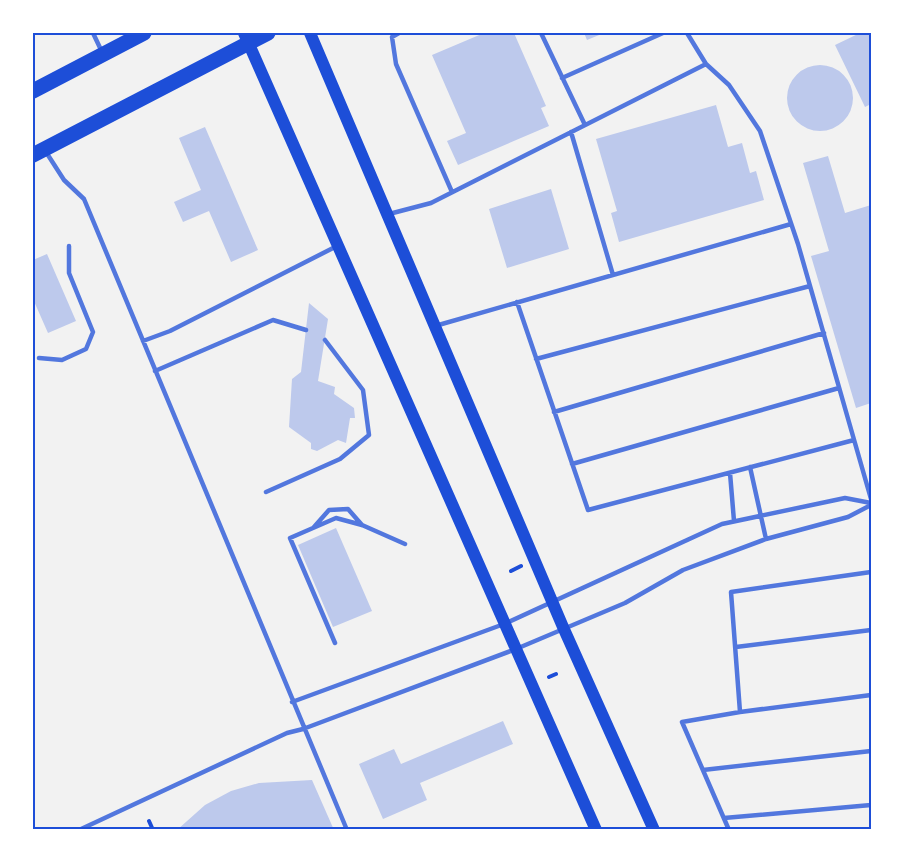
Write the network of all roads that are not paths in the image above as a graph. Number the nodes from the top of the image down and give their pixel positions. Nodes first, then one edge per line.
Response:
1 (93, 33) edge
2 (144, 33) edge
3 (268, 33) edge
4 (310, 33) edge
5 (399, 33) edge
6 (541, 33) edge
7 (663, 33) edge
8 (687, 33) edge
9 (247, 38) edge
10 (103, 54) junction
11 (706, 64) junction
12 (562, 78) junction
13 (33, 91) edge
14 (585, 125) junction
15 (572, 132) junction
16 (39, 152) edge
17 (452, 192) junction
18 (387, 214) junction
19 (791, 224) junction
20 (340, 245) junction
21 (69, 246) dead end
22 (613, 275) junction
23 (810, 286) junction
24 (517, 302) junction
25 (435, 326) junction
26 (306, 330) dead end
27 (824, 333) junction
28 (325, 340) dead end
29 (143, 341) junction
30 (39, 358) dead end
31 (536, 359) junction
32 (155, 371) junction
33 (839, 388) junction
34 (555, 412) junction
35 (854, 440) junction
36 (572, 464) junction
37 (750, 467) junction
38 (730, 473) junction
39 (266, 492) dead end
40 (871, 499) edge
41 (871, 504) edge
42 (761, 514) junction
43 (734, 521) junction
44 (362, 525) junction
45 (312, 528) junction
46 (766, 539) junction
47 (405, 544) dead end
48 (871, 572) edge
49 (553, 600) junction
50 (504, 624) junction
51 (563, 627) junction
52 (871, 630) edge
53 (335, 643) dead end
54 (736, 647) junction
55 (516, 649) junction
56 (871, 695) edge
57 (292, 702) junction
58 (740, 712) junction
59 (303, 729) junction
60 (871, 751) edge
61 (703, 770) junction
62 (871, 805) edge
63 (724, 818) junction
64 (79, 830) edge
65 (347, 830) edge
66 (596, 830) edge
67 (654, 830) edge
68 (729, 830) edge

1 - 10 lane
2 - 10 main road
3 - 9 main road
4 - 18 main road
5 - 17 lane
6 - 12 lane
7 - 12 lane
8 - 11 lane
9 - 16 main road
9 - 20 main road
10 - 13 main road
11 - 14 lane
11 - 19 lane
12 - 14 lane
14 - 15 lane
15 - 17 lane
15 - 22 lane
16 - 29 lane
17 - 18 lane
18 - 25 main road
19 - 22 lane
19 - 23 lane
20 - 29 lane
20 - 50 main road
21 - 30 lane
22 - 24 lane
23 - 27 lane
23 - 31 lane
24 - 25 lane
24 - 31 lane
25 - 49 main road
26 - 32 lane
27 - 33 lane
27 - 34 lane
28 - 39 lane
29 - 32 lane
31 - 34 lane
32 - 57 lane
33 - 35 lane
33 - 36 lane
34 - 36 lane
35 - 37 lane
35 - 40 lane
36 - 38 lane
37 - 38 lane
37 - 42 lane
38 - 43 lane
41 - 42 lane
41 - 46 lane
42 - 43 lane
42 - 46 lane
43 - 49 lane
44 - 45 lane
44 - 45 lane
44 - 47 lane
45 - 53 lane
46 - 51 lane
48 - 54 lane
49 - 50 lane
49 - 51 main road
50 - 55 main road
50 - 57 lane
51 - 55 lane
51 - 67 main road
52 - 54 lane
54 - 58 lane
55 - 59 lane
55 - 66 main road
56 - 58 lane
57 - 59 lane
58 - 61 lane
59 - 64 lane
59 - 65 lane
60 - 61 lane
61 - 63 lane
62 - 63 lane
63 - 68 lane

